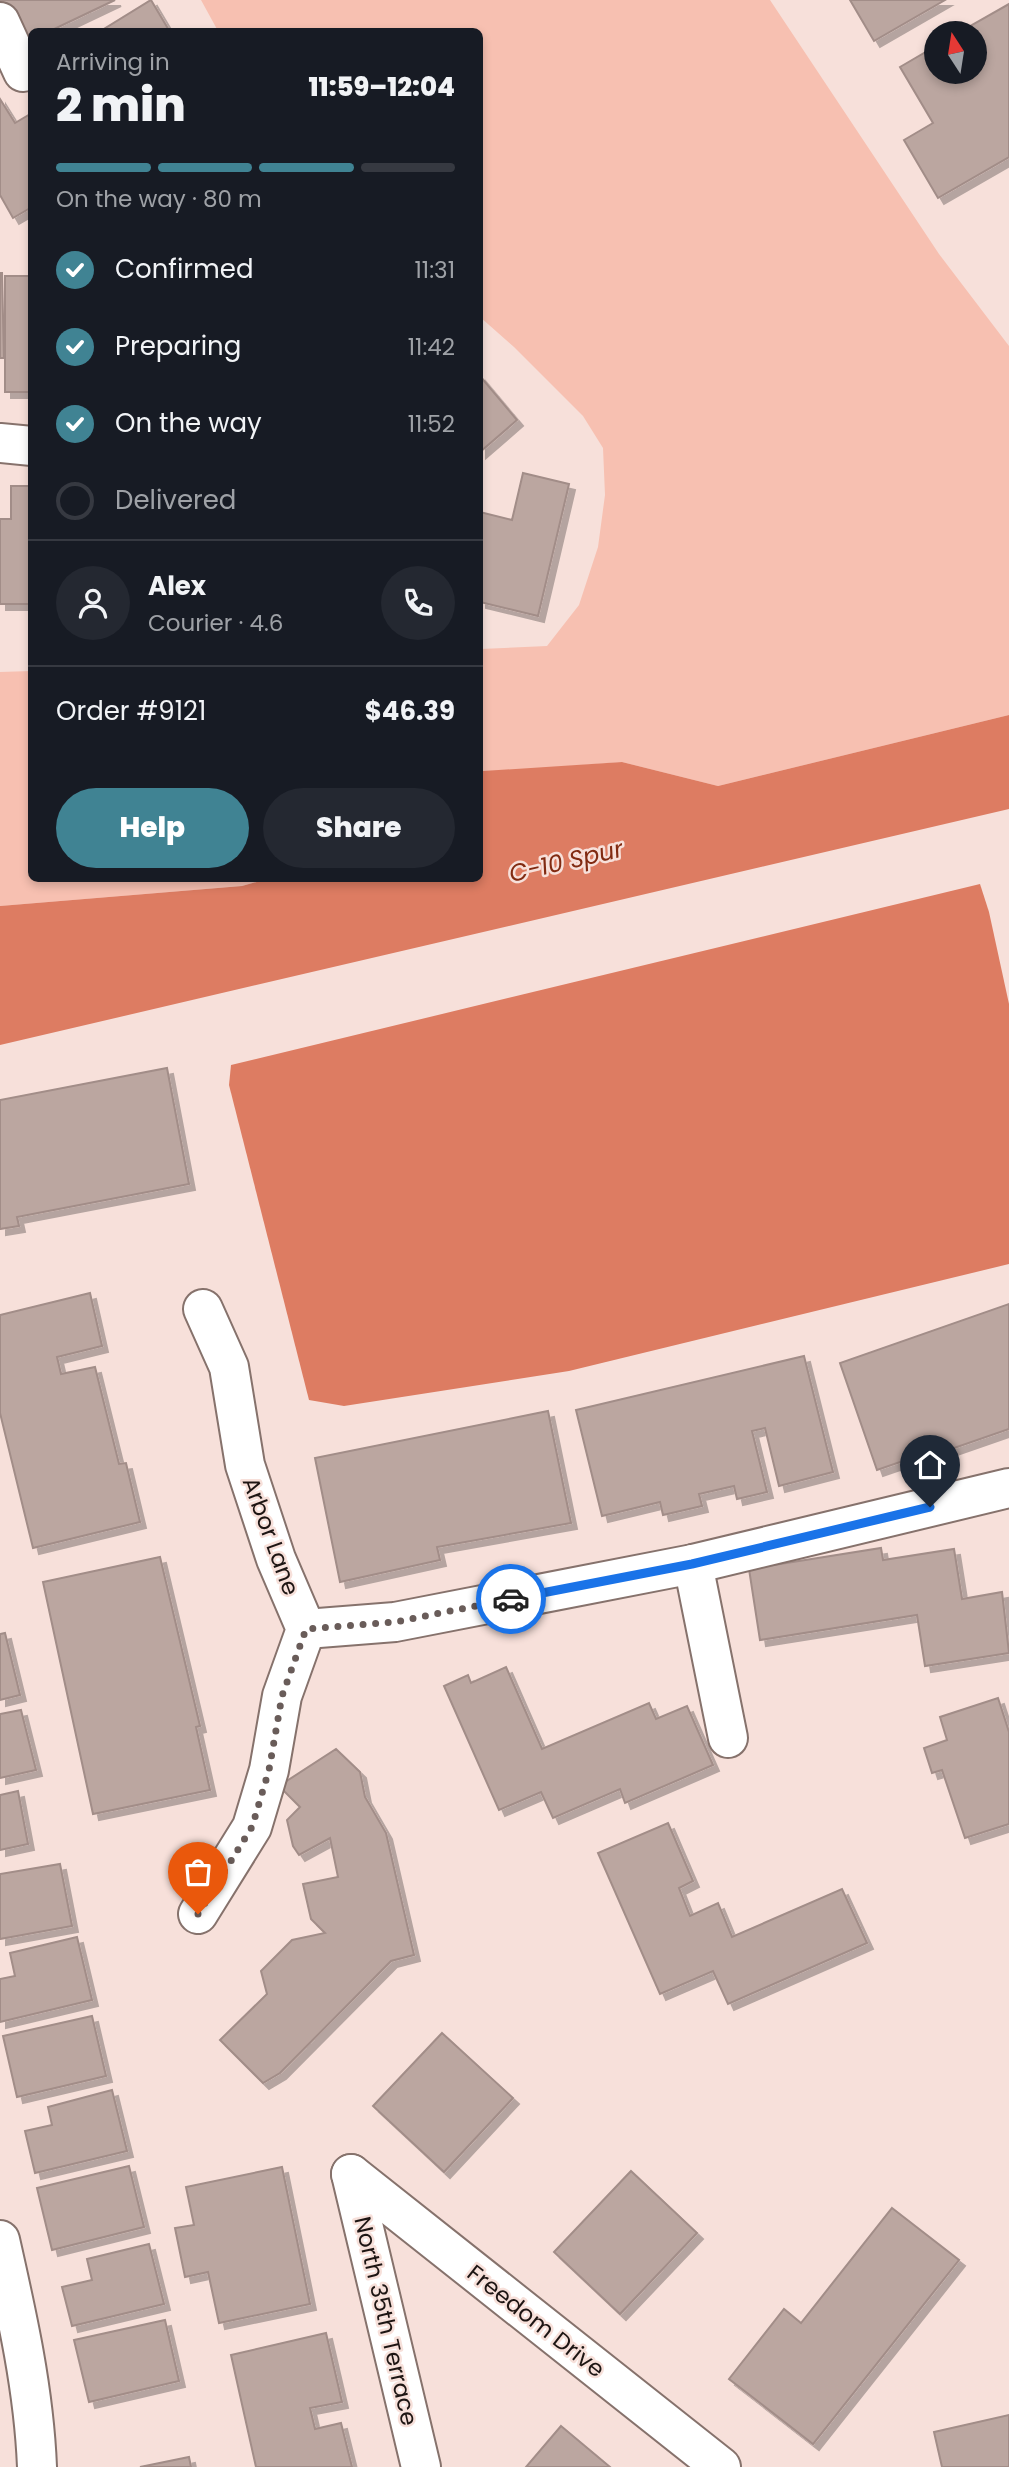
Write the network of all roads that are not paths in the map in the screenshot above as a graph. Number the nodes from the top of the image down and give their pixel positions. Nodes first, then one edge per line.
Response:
1 (0, 22) edge
2 (23, 72) dead end
3 (0, 443) edge
4 (28, 446) edge
5 (203, 1309) dead end
6 (1009, 1488) edge
7 (692, 1564) junction
8 (306, 1629) junction
9 (728, 1738) dead end
10 (198, 1914) dead end
11 (351, 2174) joint
12 (0, 2240) edge
13 (9, 2321) edge
14 (37, 2467) edge
15 (421, 2467) edge
16 (721, 2467) edge

1 - 2 street
3 - 4 street
5 - 8 street, Arbor Lane
6 - 7 street
7 - 8 street
7 - 9 street
8 - 10 street
11 - 15 street, North 35th Terrace
11 - 16 street, Freedom Drive
12 - 13 street
13 - 14 street

